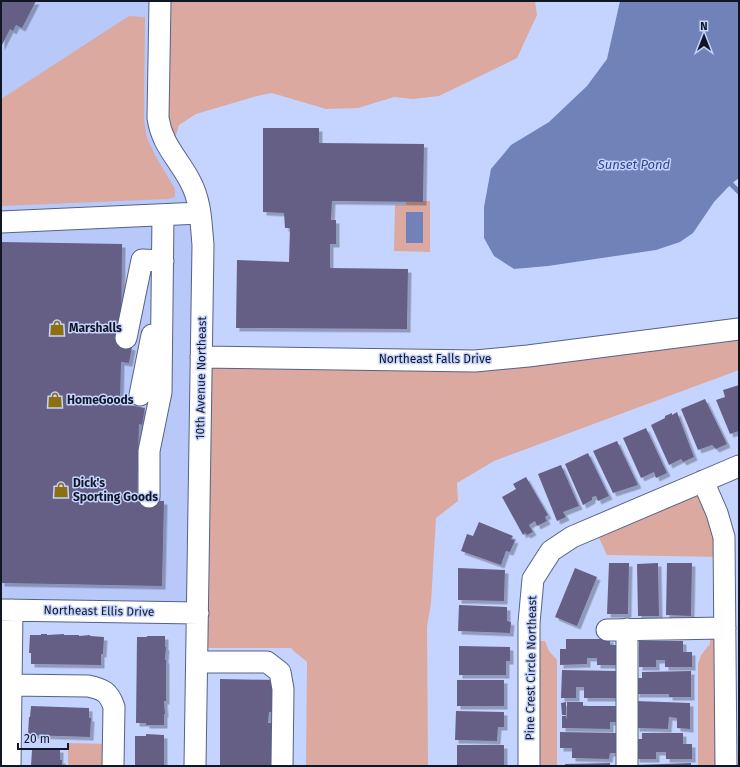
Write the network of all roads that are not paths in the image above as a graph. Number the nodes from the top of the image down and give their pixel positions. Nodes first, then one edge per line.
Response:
1 (160, 1) edge
2 (200, 213) junction
3 (163, 215) junction
4 (1, 222) edge
5 (163, 261) junction
6 (162, 329) junction
7 (739, 329) edge
8 (126, 338) dead end
9 (201, 357) junction
10 (140, 395) dead end
11 (739, 466) edge
12 (703, 482) junction
13 (148, 497) dead end
14 (6, 610) edge
15 (198, 613) junction
16 (725, 628) junction
17 (627, 629) junction
18 (607, 630) dead end
19 (197, 662) junction
20 (10, 685) junction
21 (10, 766) edge
22 (113, 766) edge
23 (195, 766) edge
24 (282, 766) edge
25 (529, 766) edge
26 (627, 766) edge
27 (726, 766) edge

1 - 2 street, 10th Avenue Northeast
2 - 3 street
2 - 9 street, 10th Avenue Northeast
3 - 4 street
3 - 5 street
5 - 6 street
5 - 8 street
6 - 10 street
6 - 13 street
7 - 9 street, Northeast Falls Drive
9 - 15 street, 10th Avenue Northeast
11 - 12 street, Pine Crest Circle Northeast
12 - 16 street
12 - 25 street, Pine Crest Circle Northeast
14 - 15 street, Northeast Ellis Drive
14 - 20 street
15 - 19 street, 10th Avenue Northeast
16 - 17 street
16 - 27 street
17 - 18 street
17 - 26 street
19 - 23 street, 10th Avenue Northeast
19 - 24 street
20 - 21 street
20 - 22 street

